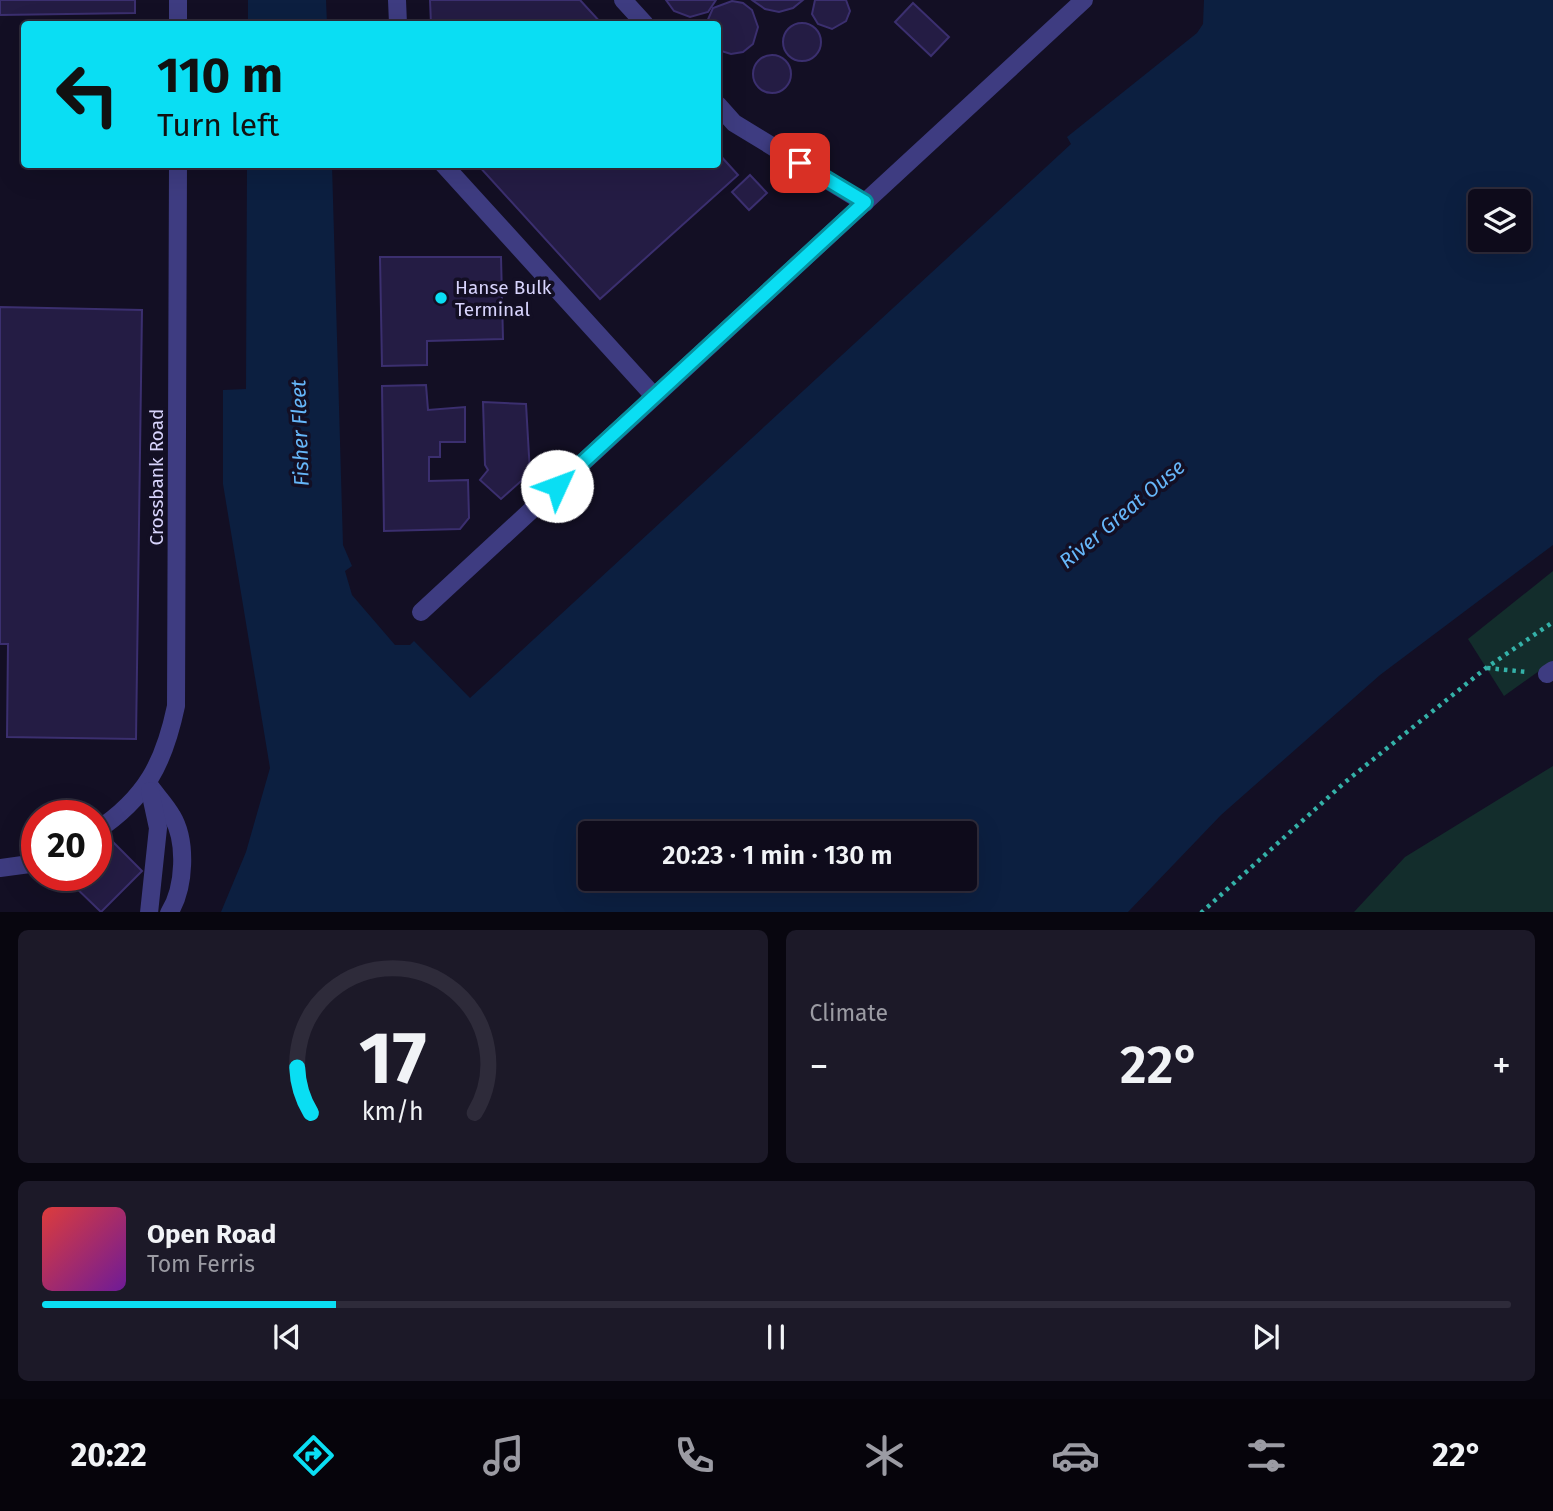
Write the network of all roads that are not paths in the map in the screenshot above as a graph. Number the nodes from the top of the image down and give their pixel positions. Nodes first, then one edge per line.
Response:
1 (178, 0) edge
2 (397, 0) edge
3 (623, 0) edge
4 (1084, 0) edge
5 (178, 21) edge
6 (398, 21) edge
7 (642, 21) edge
8 (721, 108) edge
9 (178, 168) edge
10 (447, 168) edge
11 (865, 202) junction
12 (654, 396) junction
13 (421, 612) dead end
14 (149, 785) junction
15 (112, 819) edge
16 (21, 865) edge
17 (0, 867) edge
18 (149, 912) edge
19 (169, 912) edge

1 - 5 street
2 - 6 street
3 - 7 street
4 - 11 street
8 - 11 street
9 - 14 street, Crossbank Road
10 - 12 street
11 - 12 street
12 - 13 street
14 - 15 street, Crossbank Road
14 - 18 street
14 - 19 street
16 - 17 street

